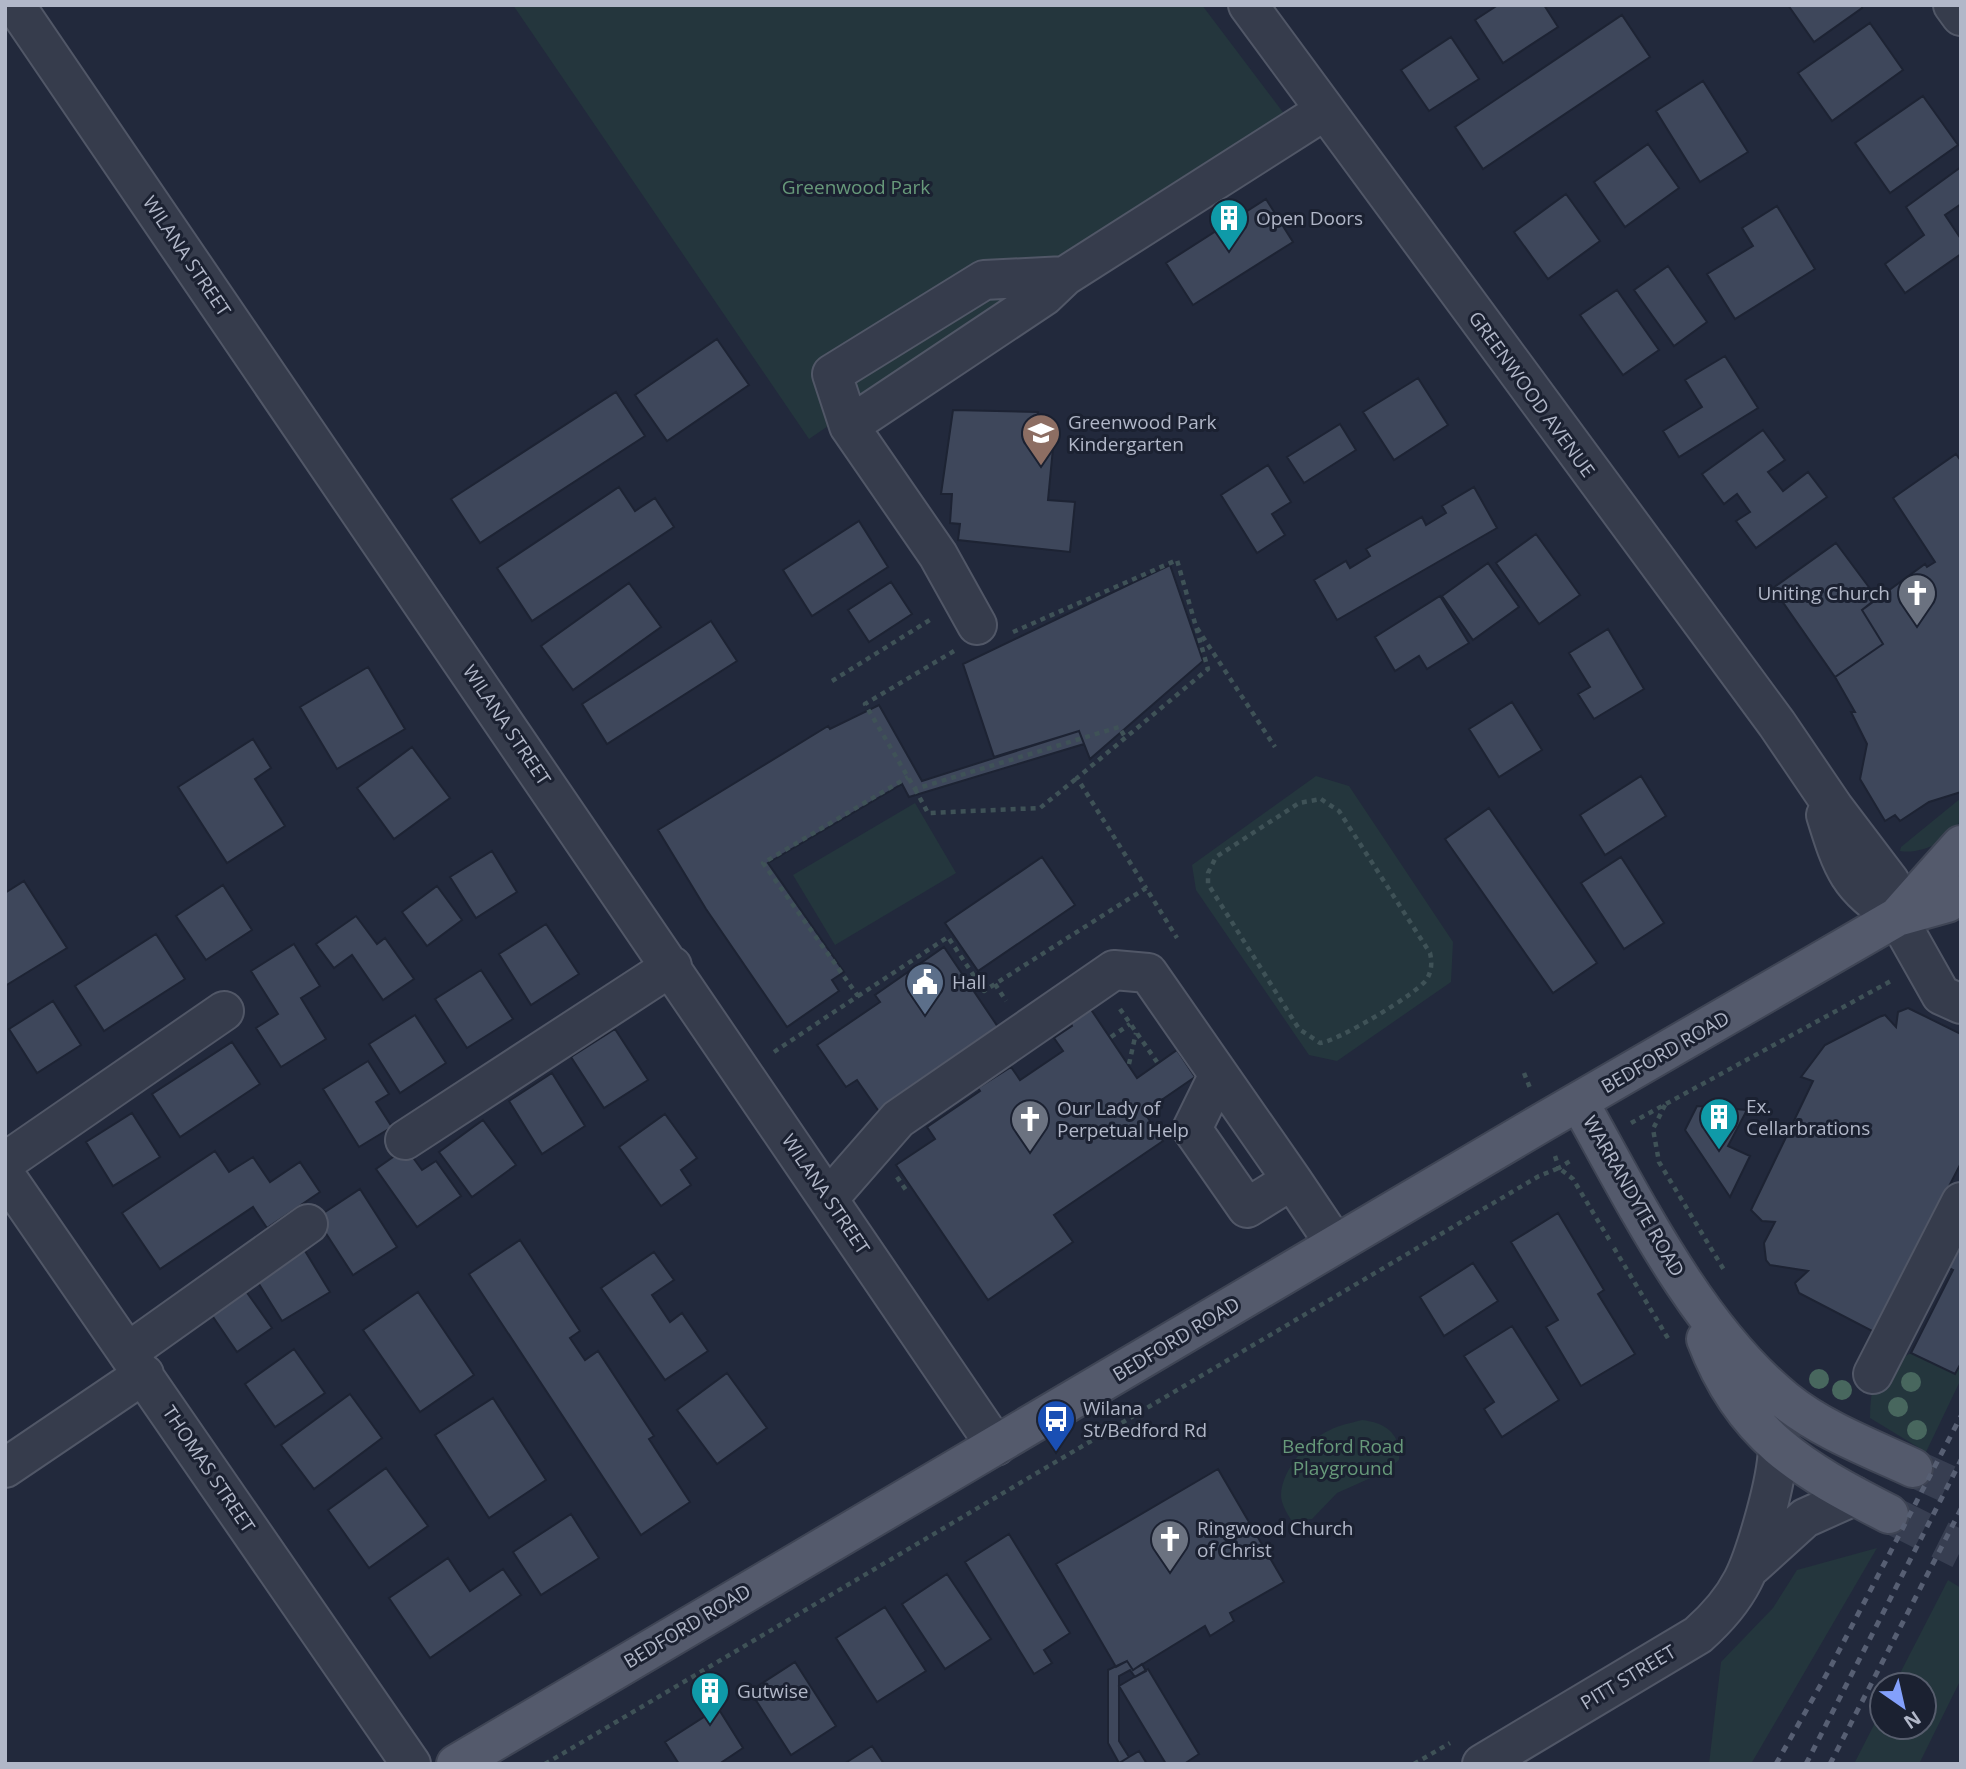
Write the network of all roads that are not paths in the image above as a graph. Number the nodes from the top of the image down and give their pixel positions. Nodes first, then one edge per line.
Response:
1 (15, 5) edge
2 (1248, 5) edge
3 (1953, 5) edge
4 (1961, 16) edge
5 (1324, 111) junction
6 (1065, 276) junction
7 (849, 426) junction
8 (974, 619) road end
9 (1961, 845) edge
10 (1961, 895) edge
11 (1897, 917) junction
12 (672, 966) junction
13 (1961, 1004) edge
14 (223, 1011) dead end
15 (1218, 1076) junction
16 (1579, 1102) junction
17 (405, 1140) dead end
18 (5, 1162) edge
19 (5, 1175) edge
20 (1292, 1180) junction
21 (829, 1198) junction
22 (1961, 1202) edge
23 (308, 1224) dead end
24 (1335, 1244) junction
25 (1689, 1291) junction
26 (136, 1363) junction
27 (1873, 1374) dead end
28 (996, 1446) junction
29 (1778, 1449) junction
30 (5, 1468) edge
31 (1913, 1468) tunnel mouth
32 (1854, 1496) junction
33 (1889, 1514) tunnel mouth
34 (1752, 1566) junction
35 (1472, 1750) edge
36 (411, 1764) edge
37 (456, 1764) edge

1 - 12 street, WILANA STREET
2 - 5 street, GREENWOOD AVENUE
3 - 4 street
5 - 6 street
5 - 11 street, GREENWOOD AVENUE
6 - 7 street
6 - 7 street
7 - 8 street
9 - 11 main road
10 - 11 main road
11 - 13 street
11 - 16 main road, BEDFORD ROAD
12 - 17 street
12 - 21 street, WILANA STREET
14 - 18 street
15 - 20 street
15 - 20 street
15 - 21 street
16 - 24 main road, BEDFORD ROAD
16 - 25 main road, WARRANDYTE ROAD
19 - 26 street, THOMAS STREET
20 - 24 street
21 - 28 street, WILANA STREET
22 - 27 street
23 - 26 street
24 - 28 main road, BEDFORD ROAD
25 - 29 main road, WARRANDYTE ROAD
25 - 31 main road, WARRANDYTE ROAD
26 - 30 street
26 - 36 street, THOMAS STREET
28 - 37 main road, BEDFORD ROAD
29 - 32 main road, WARRANDYTE ROAD
29 - 34 street, PITT STREET
32 - 33 main road, WARRANDYTE ROAD
32 - 34 street, PITT STREET
34 - 35 street, PITT STREET

